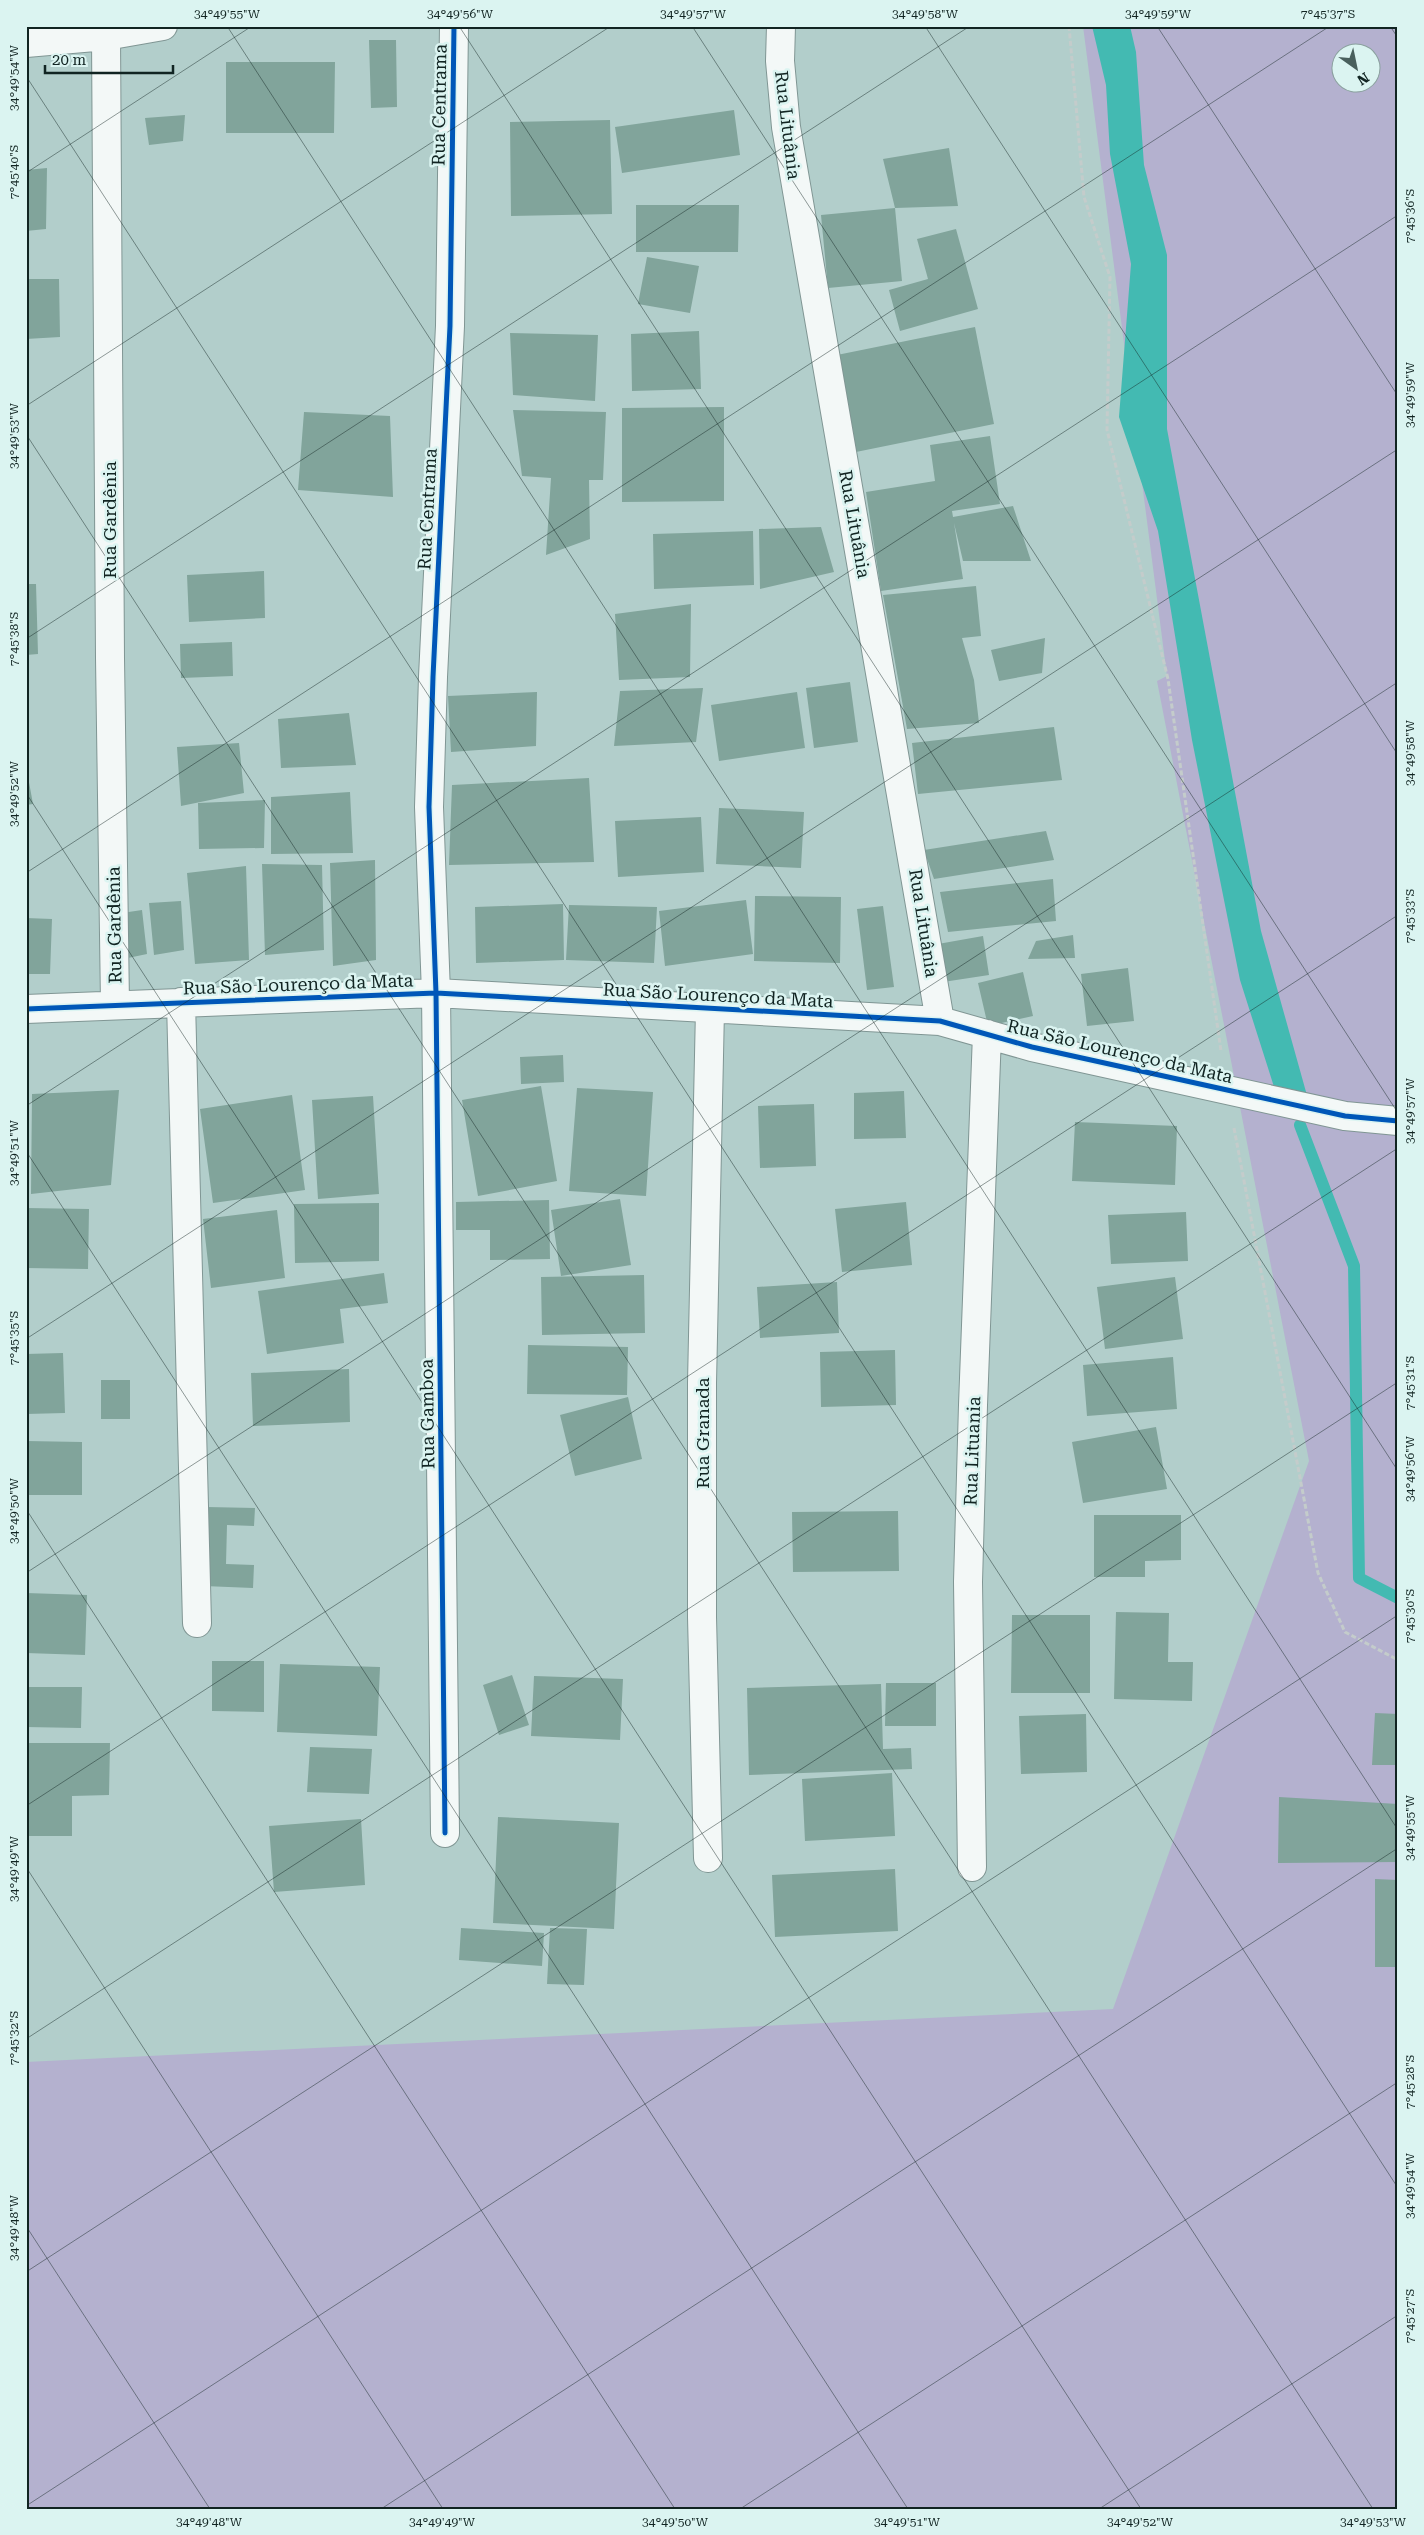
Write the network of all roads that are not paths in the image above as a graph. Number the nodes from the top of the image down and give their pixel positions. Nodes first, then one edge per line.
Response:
1 (163, 26) edge
2 (454, 26) edge
3 (781, 26) edge
4 (106, 36) junction
5 (26, 43) edge
6 (436, 993) junction
7 (181, 1002) junction
8 (115, 1004) junction
9 (26, 1009) edge
10 (710, 1009) junction
11 (940, 1021) junction
12 (987, 1034) junction
13 (1398, 1121) edge
14 (197, 1623) dead end
15 (445, 1834) dead end
16 (708, 1858) dead end
17 (972, 1867) dead end

1 - 4 street
2 - 6 street, Rua Centrama
3 - 11 street, Rua Lituânia
4 - 5 street
4 - 8 street, Rua Gardênia
6 - 7 street, Rua São Lourenço da Mata
6 - 10 street, Rua São Lourenço da Mata
6 - 15 street, Rua Gamboa
7 - 8 street, Rua São Lourenço da Mata
7 - 14 street
8 - 9 street, Rua São Lourenço da Mata
10 - 11 street, Rua São Lourenço da Mata
10 - 16 street, Rua Granada
11 - 12 street, Rua São Lourenço da Mata
12 - 13 street, Rua São Lourenço da Mata
12 - 17 street, Rua Lituania

